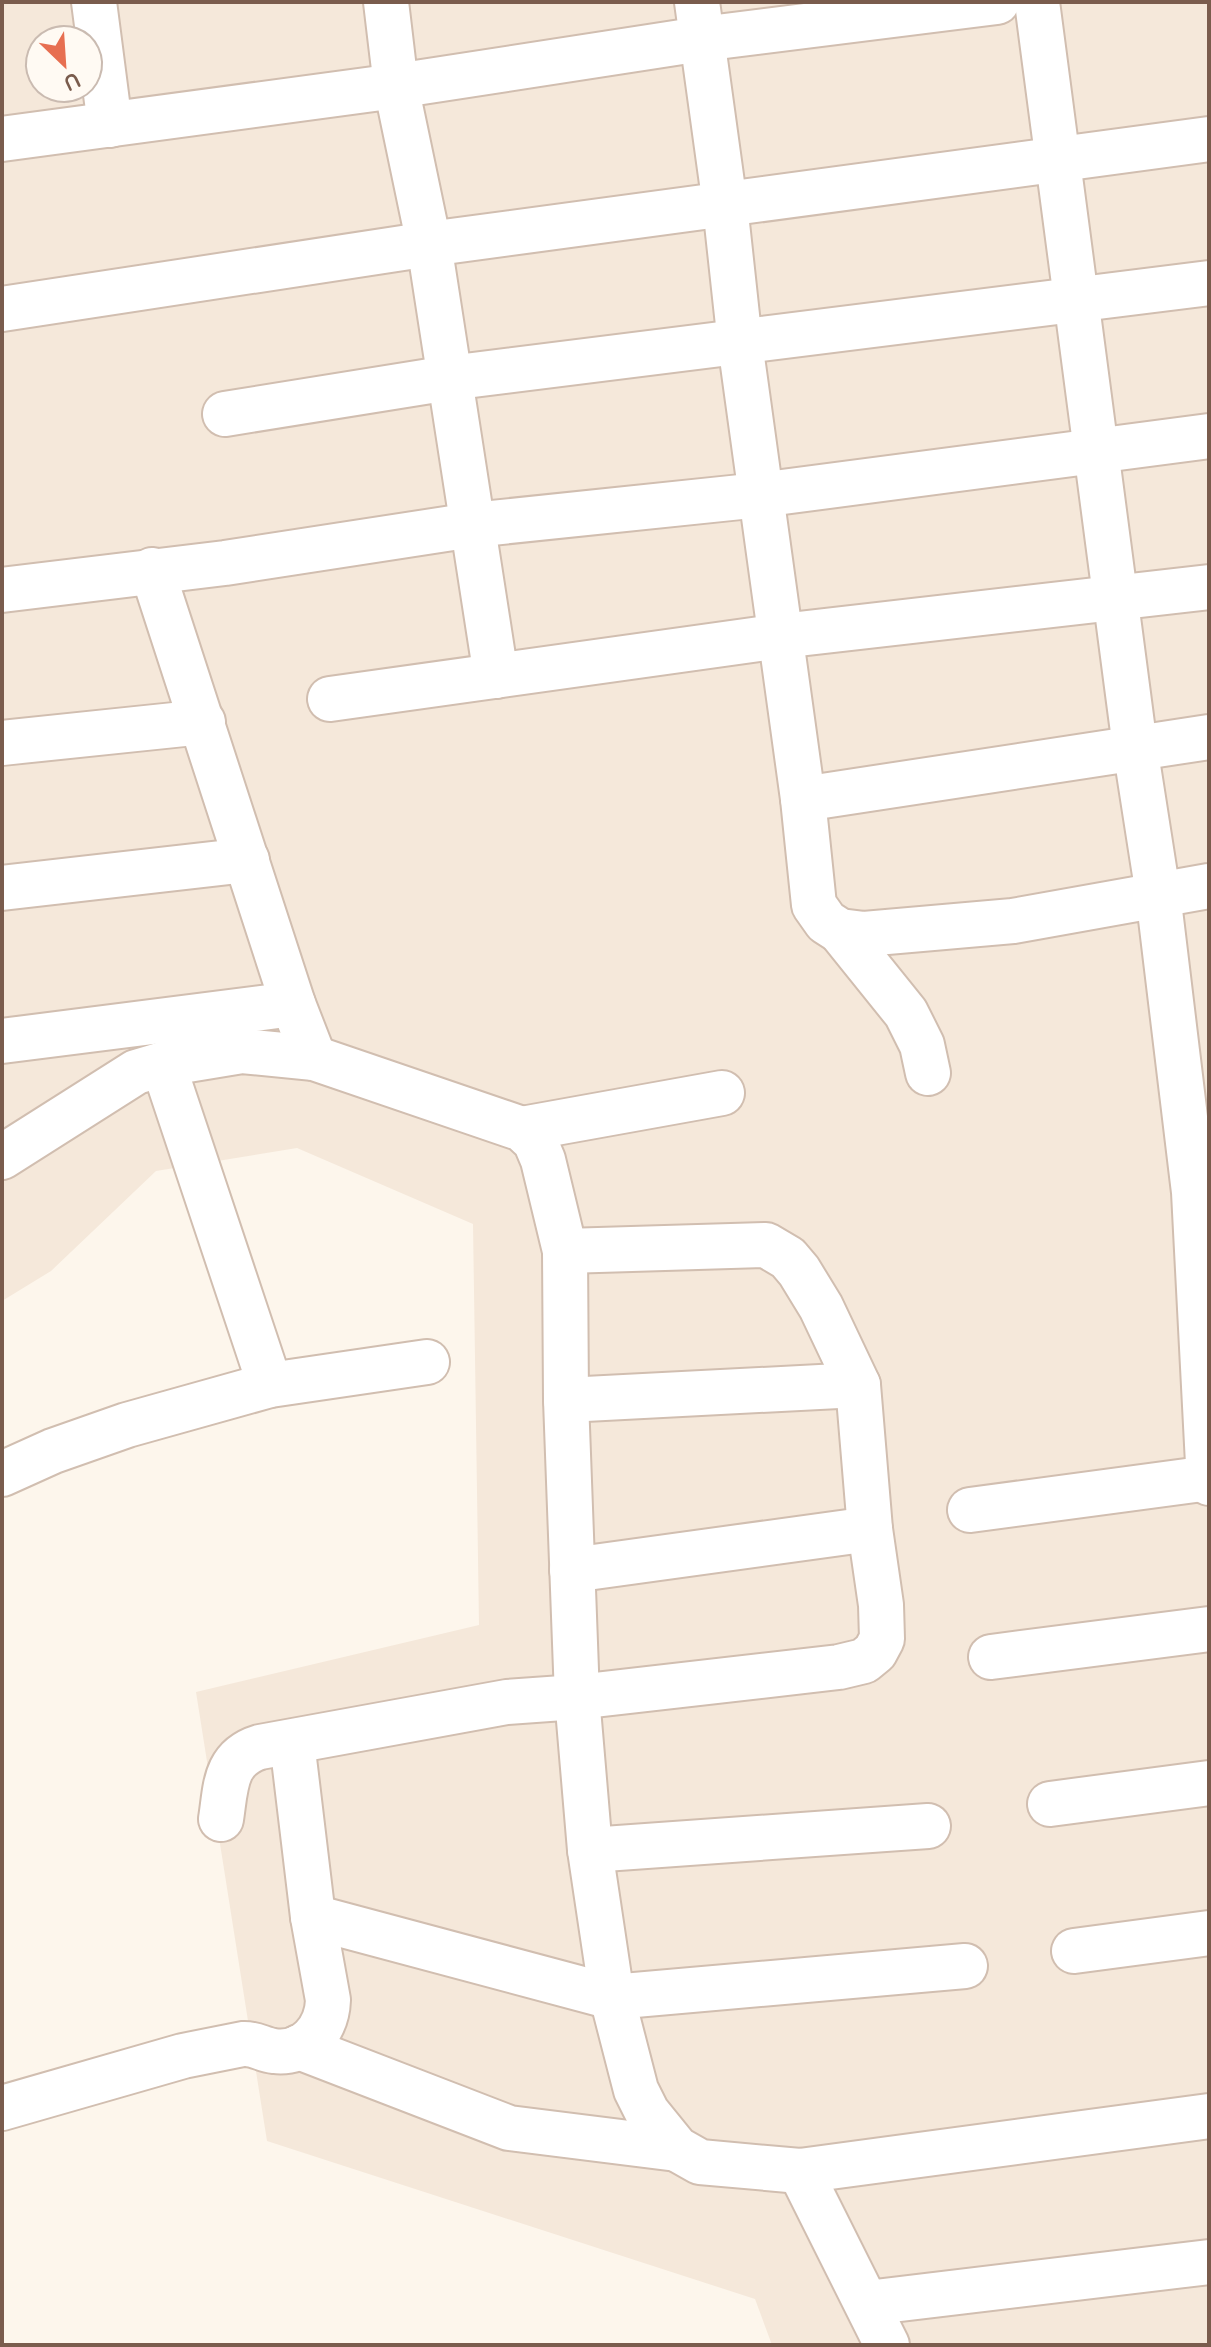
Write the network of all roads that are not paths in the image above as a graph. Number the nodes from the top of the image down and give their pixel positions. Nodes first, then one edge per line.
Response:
1 (94, 2) edge
2 (386, 2) edge
3 (997, 2) edge
4 (1037, 2) edge
5 (699, 21) edge
6 (396, 86) junction
7 (110, 125) junction
8 (2, 139) edge
9 (1209, 139) edge
10 (1058, 160) junction
11 (725, 205) junction
12 (429, 244) junction
13 (1209, 283) edge
14 (1077, 301) junction
15 (2, 309) edge
16 (740, 343) junction
17 (449, 378) junction
18 (225, 414) dead end
19 (1209, 436) edge
20 (1096, 451) junction
21 (760, 495) junction
22 (472, 525) junction
23 (169, 568) junction
24 (1209, 587) edge
25 (2, 590) edge
26 (1116, 599) junction
27 (781, 636) junction
28 (496, 676) junction
29 (330, 699) dead end
30 (203, 722) junction
31 (1209, 737) edge
32 (2, 743) edge
33 (1135, 747) junction
34 (803, 799) junction
35 (247, 860) junction
36 (1209, 886) edge
37 (2, 888) edge
38 (1158, 894) junction
39 (840, 931) junction
40 (293, 1004) junction
41 (1191, 1040) edge
42 (2, 1041) edge
43 (314, 1058) junction
44 (163, 1064) junction
45 (928, 1073) dead end
46 (722, 1093) dead end
47 (522, 1129) junction
48 (2, 1157) edge
49 (1202, 1191) edge
50 (565, 1251) junction
51 (1205, 1330) edge
52 (427, 1362) dead end
53 (270, 1385) junction
54 (858, 1385) junction
55 (566, 1400) junction
56 (2, 1474) edge
57 (1209, 1480) edge
58 (970, 1510) dead end
59 (870, 1529) junction
60 (572, 1570) junction
61 (1209, 1629) edge
62 (991, 1657) dead end
63 (577, 1697) junction
64 (292, 1742) junction
65 (1209, 1783) edge
66 (1050, 1804) dead end
67 (221, 1819) dead end
68 (928, 1826) dead end
69 (590, 1850) junction
70 (313, 1917) junction
71 (1209, 1933) edge
72 (1074, 1951) dead end
73 (965, 1966) dead end
74 (612, 1997) junction
75 (299, 2047) junction
76 (2, 2108) edge
77 (1209, 2116) edge
78 (677, 2149) junction
79 (800, 2171) junction
80 (1209, 2262) edge
81 (867, 2303) junction
82 (887, 2345) edge

1 - 7 street
2 - 6 street
3 - 5 street
4 - 10 street
5 - 6 street
5 - 11 street
6 - 7 street
6 - 12 street
7 - 8 street
9 - 10 street
10 - 11 street
10 - 14 street
11 - 12 street
11 - 16 street
12 - 15 street
12 - 17 street
13 - 14 street
14 - 16 street
14 - 20 street
16 - 17 street
16 - 21 street
17 - 18 street
17 - 22 street
19 - 20 street
20 - 21 street
20 - 26 street
21 - 22 street
21 - 27 street
22 - 23 street
22 - 28 street
23 - 25 street
23 - 30 street
24 - 26 street
26 - 27 street
26 - 33 street
27 - 28 street
27 - 34 street
28 - 29 street
30 - 32 street
30 - 35 street
31 - 33 street
33 - 34 street
33 - 38 street
34 - 39 street
35 - 37 street
35 - 40 street
36 - 38 street
38 - 39 street
38 - 41 street
39 - 45 street
40 - 42 street
40 - 43 street
41 - 49 street
43 - 44 street
43 - 47 street
44 - 48 street
44 - 53 street
46 - 47 street
47 - 50 street
49 - 51 street
50 - 54 street
50 - 55 street
51 - 57 street
52 - 53 street
53 - 56 street
54 - 55 street
54 - 59 street
55 - 60 street
57 - 58 street
59 - 60 street
59 - 63 street
60 - 63 street
61 - 62 street
63 - 64 street
63 - 69 street
64 - 67 street
64 - 70 street
65 - 66 street
68 - 69 street
69 - 74 street
70 - 74 street
70 - 75 street
71 - 72 street
73 - 74 street
74 - 78 street
75 - 76 street
75 - 78 street
77 - 79 street
78 - 79 street
79 - 81 street
80 - 81 street
81 - 82 street

